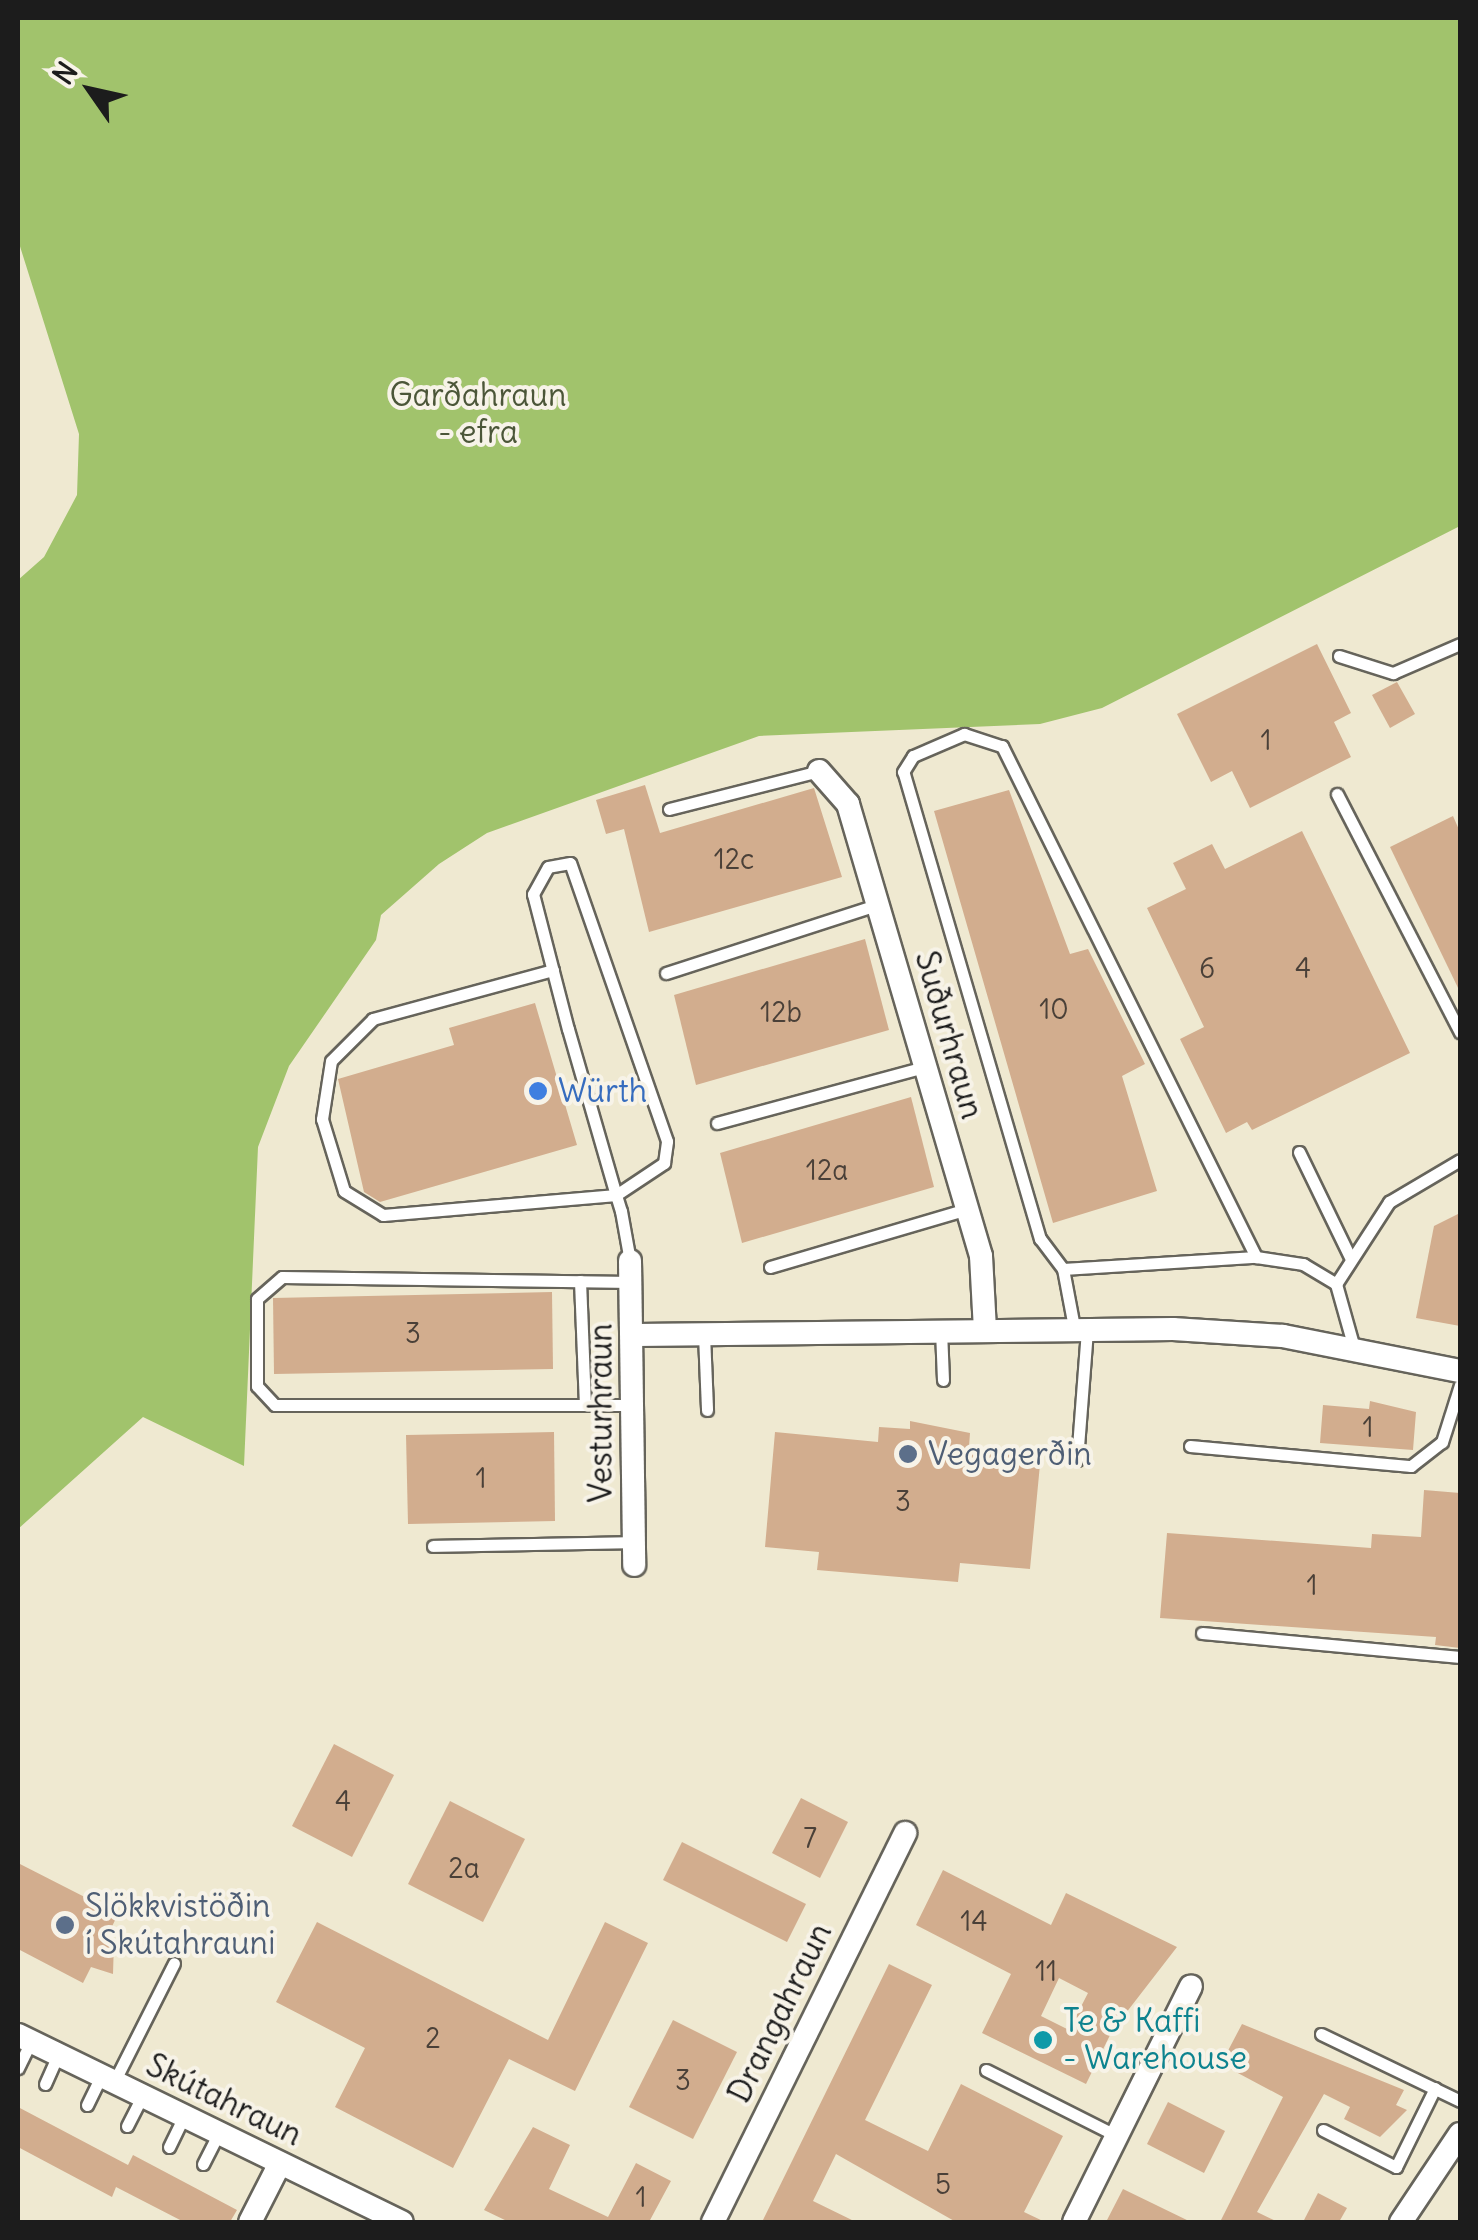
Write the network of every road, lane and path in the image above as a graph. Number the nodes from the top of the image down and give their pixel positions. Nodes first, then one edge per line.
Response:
1 (1460, 644) edge
2 (1340, 656) dead end
3 (819, 771) joint
4 (1336, 794) dead end
5 (669, 809) dead end
6 (878, 905) junction
7 (553, 970) junction
8 (666, 973) dead end
9 (1460, 1032) edge
10 (925, 1066) junction
11 (717, 1123) dead end
12 (1299, 1152) dead end
13 (1460, 1160) edge
14 (616, 1195) junction
15 (967, 1209) junction
16 (1256, 1257) junction
17 (1351, 1260) junction
18 (770, 1266) dead end
19 (1062, 1270) junction
20 (631, 1271) junction
21 (580, 1281) junction
22 (1336, 1284) junction
23 (1080, 1327) junction
24 (985, 1329) junction
25 (941, 1330) junction
26 (704, 1334) junction
27 (636, 1336) junction
28 (1354, 1348) junction
29 (1460, 1371) edge
30 (943, 1380) dead end
31 (1460, 1385) edge
32 (585, 1405) junction
33 (635, 1406) junction
34 (707, 1410) dead end
35 (1190, 1446) dead end
36 (1078, 1460) dead end
37 (433, 1546) dead end
38 (634, 1554) joint
39 (1202, 1633) dead end
40 (1460, 1657) edge
41 (905, 1833) dead end
42 (174, 1964) dead end
43 (1191, 1986) dead end
44 (1321, 2034) dead end
45 (24, 2038) edge
46 (58, 2055) junction
47 (18, 2068) edge
48 (986, 2070) dead end
49 (108, 2079) junction
50 (45, 2084) dead end
51 (1435, 2088) junction
52 (142, 2096) junction
53 (1460, 2100) edge
54 (86, 2106) dead end
55 (184, 2116) junction
56 (127, 2126) dead end
57 (1323, 2130) dead end
58 (219, 2133) junction
59 (1460, 2134) edge
60 (1116, 2136) junction
61 (169, 2147) dead end
62 (280, 2163) junction
63 (203, 2164) dead end
64 (250, 2222) edge
65 (402, 2222) edge
66 (714, 2222) edge
67 (1074, 2222) edge
68 (1401, 2222) edge

1 - 2 lane
3 - 5 lane
3 - 6 street, Suðurhraun
4 - 9 lane
6 - 8 lane
6 - 10 street, Suðurhraun
7 - 14 lane
7 - 14 lane
7 - 14 lane
10 - 11 lane
10 - 15 street, Suðurhraun
12 - 17 lane
13 - 17 lane
14 - 20 lane
15 - 18 lane
15 - 24 street, Suðurhraun
16 - 19 lane
16 - 19 lane
16 - 22 lane
17 - 22 lane
19 - 23 lane
20 - 21 lane
20 - 27 street, Vesturhraun
21 - 32 lane
21 - 32 lane
22 - 28 lane
23 - 24 street
23 - 28 street
23 - 36 lane
24 - 25 street
25 - 26 street
25 - 30 lane
26 - 27 street
26 - 34 lane
27 - 33 street, Vesturhraun
28 - 29 street
31 - 35 lane
32 - 33 lane
33 - 38 street, Vesturhraun
37 - 38 lane
39 - 40 lane
41 - 66 street, Drangahraun
42 - 49 lane
43 - 60 street
44 - 51 lane
45 - 46 street, Skútahraun
45 - 47 lane
46 - 49 street, Skútahraun
46 - 50 lane
48 - 60 lane
49 - 52 street, Skútahraun
49 - 54 lane
51 - 53 lane
51 - 57 lane
52 - 55 street, Skútahraun
52 - 56 lane
55 - 58 street, Skútahraun
55 - 61 lane
58 - 62 street, Skútahraun
58 - 63 lane
59 - 68 street
60 - 67 street
62 - 64 street
62 - 65 street, Skútahraun

